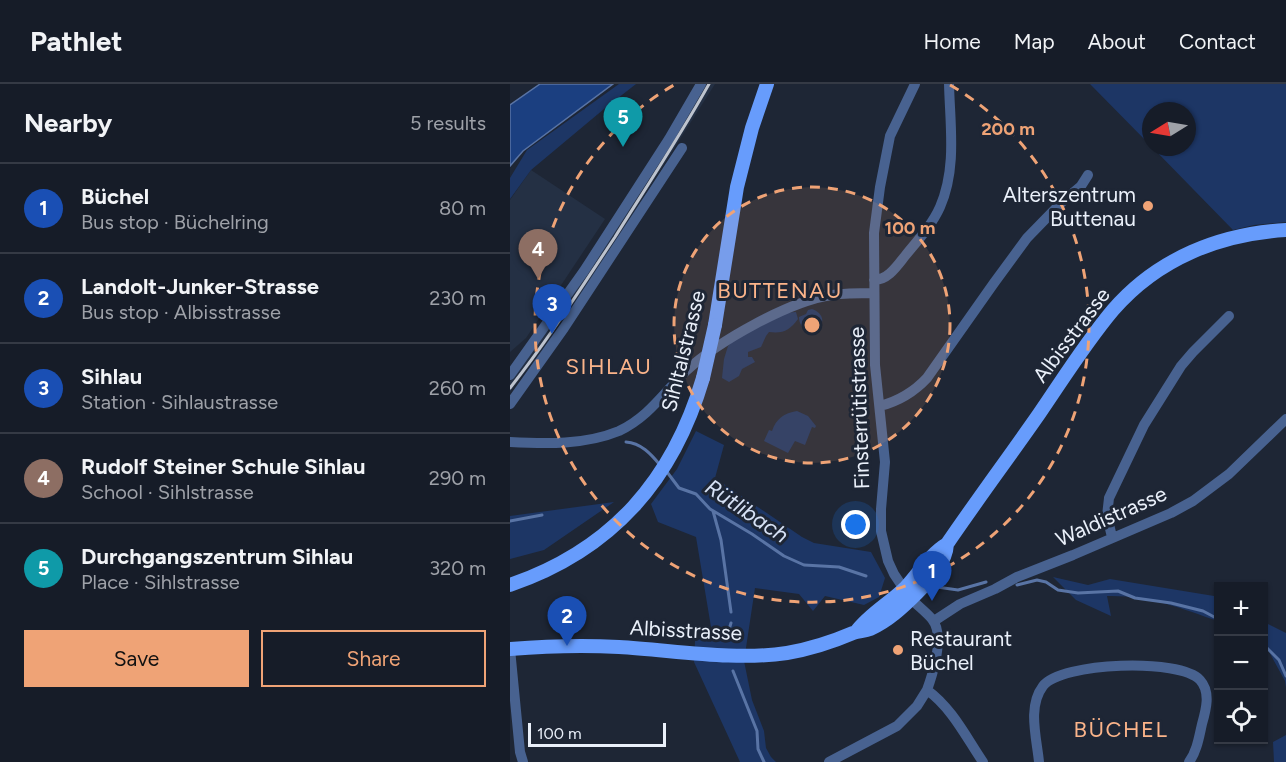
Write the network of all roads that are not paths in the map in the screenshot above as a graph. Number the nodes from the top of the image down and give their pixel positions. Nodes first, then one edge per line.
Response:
1 (701, 84) edge
2 (767, 84) edge
3 (915, 84) edge
4 (949, 84) edge
5 (682, 148) dead end
6 (1088, 175) dead end
7 (1286, 230) edge
8 (874, 280) junction
9 (874, 292) junction
10 (1229, 316) dead end
11 (510, 375) edge
12 (510, 404) edge
13 (880, 406) junction
14 (1286, 419) edge
15 (510, 442) edge
16 (1112, 537) junction
17 (510, 585) edge
18 (908, 594) junction
19 (934, 621) junction
20 (510, 649) edge
21 (927, 690) junction
22 (523, 762) edge
23 (829, 762) edge
24 (983, 762) edge
25 (1039, 762) edge
26 (1189, 762) edge

1 - 11 street
2 - 17 main road, Sihltalstrasse, bridge
3 - 8 street, Finsterrütistrasse
4 - 8 street
5 - 12 street
6 - 13 street
7 - 18 main road, Albisstrasse
8 - 9 street, Finsterrütistrasse
9 - 13 street, Finsterrütistrasse
9 - 15 street
10 - 16 street
13 - 18 street, Finsterrütistrasse
14 - 16 street, Waldistrasse
16 - 19 street, Waldistrasse
18 - 19 street, Finsterrütistrasse
18 - 20 main road, Albisstrasse
19 - 21 street
20 - 22 street
21 - 23 street
21 - 24 street
25 - 26 street

